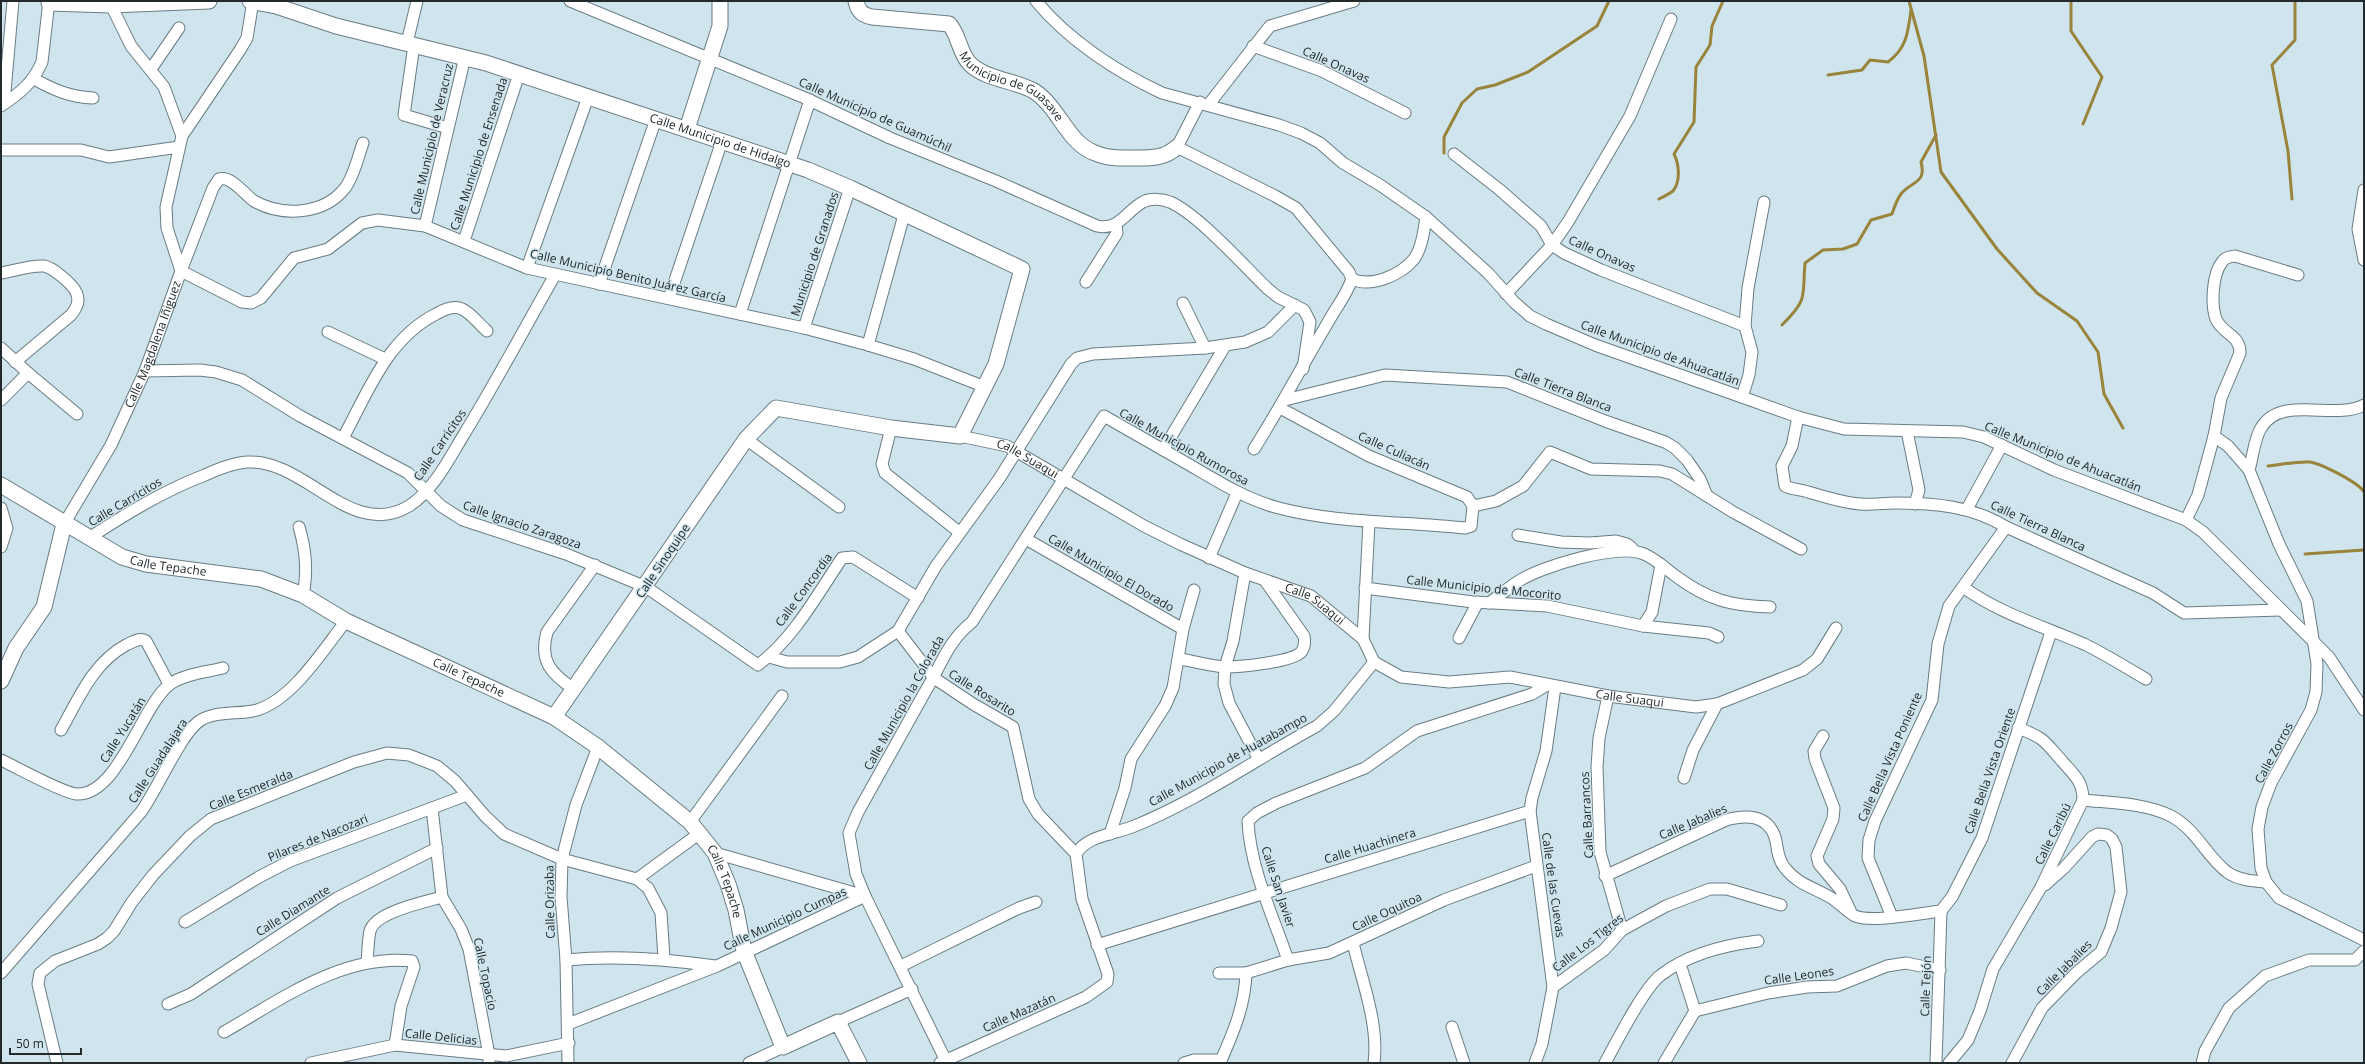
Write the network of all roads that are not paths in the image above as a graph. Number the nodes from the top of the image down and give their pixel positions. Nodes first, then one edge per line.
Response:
1 (13, 1) edge
2 (209, 1) edge
3 (250, 1) edge
4 (253, 1) edge
5 (417, 1) edge
6 (570, 1) edge
7 (720, 1) edge
8 (856, 1) edge
9 (1036, 1) edge
10 (1354, 1) edge
11 (49, 2) edge
12 (76, 3) edge
13 (111, 5) junction
14 (1671, 19) dead end
15 (179, 28) dead end
16 (411, 44) junction
17 (1253, 46) junction
18 (465, 57) junction
19 (709, 60) junction
20 (151, 69) junction
21 (519, 74) junction
22 (34, 79) junction
23 (588, 97) junction
24 (93, 98) dead end
25 (810, 100) junction
26 (1204, 103) junction
27 (3, 105) edge
28 (1405, 113) dead end
29 (656, 119) junction
30 (448, 128) junction
31 (687, 129) junction
32 (722, 141) junction
33 (180, 142) junction
34 (363, 143) dead end
35 (1177, 147) junction
36 (1, 150) edge
37 (1454, 154) dead end
38 (789, 163) junction
39 (850, 188) junction
40 (2364, 190) edge
41 (1764, 202) dead end
42 (904, 215) junction
43 (1426, 217) junction
44 (1116, 225) junction
45 (425, 226) junction
46 (464, 241) junction
47 (1552, 245) junction
48 (2364, 260) edge
49 (527, 268) junction
50 (181, 271) junction
51 (1, 273) edge
52 (555, 275) junction
53 (2298, 275) dead end
54 (1351, 276) junction
55 (1086, 282) dead end
56 (599, 284) junction
57 (1506, 294) junction
58 (669, 298) junction
59 (1184, 303) dead end
60 (1295, 305) junction
61 (740, 314) junction
62 (1745, 326) junction
63 (804, 328) junction
64 (487, 331) dead end
65 (328, 332) dead end
66 (868, 345) junction
67 (1225, 346) junction
68 (1, 348) edge
69 (1205, 348) junction
70 (385, 359) junction
71 (15, 362) junction
72 (1302, 369) junction
73 (145, 371) junction
74 (28, 374) junction
75 (985, 387) junction
76 (1742, 397) junction
77 (1, 400) edge
78 (1283, 404) junction
79 (2364, 405) edge
80 (776, 408) joint
81 (77, 414) dead end
82 (1104, 416) joint
83 (1798, 416) junction
84 (891, 428) junction
85 (1907, 431) junction
86 (960, 436) junction
87 (2214, 436) junction
88 (342, 438) junction
89 (746, 439) junction
90 (2002, 445) junction
91 (1254, 449) dead end
92 (1164, 450) junction
93 (1017, 451) junction
94 (2249, 470) junction
95 (1063, 478) junction
96 (1, 485) edge
97 (425, 491) junction
98 (1237, 493) junction
99 (1707, 496) junction
100 (1915, 504) junction
101 (1473, 506) junction
102 (839, 507) dead end
103 (1, 508) edge
104 (1967, 509) junction
105 (2186, 520) junction
106 (1369, 522) junction
107 (64, 524) junction
108 (299, 527) dead end
109 (2006, 527) junction
110 (959, 532) junction
111 (1518, 535) dead end
112 (89, 538) junction
113 (1026, 539) junction
114 (1, 547) edge
115 (1801, 549) dead end
116 (1634, 550) junction
117 (1210, 558) junction
118 (595, 565) junction
119 (1661, 565) junction
120 (1245, 573) junction
121 (1266, 582) junction
122 (646, 587) junction
123 (1963, 587) junction
124 (1365, 588) junction
125 (1194, 590) dead end
126 (303, 595) junction
127 (918, 598) junction
128 (1484, 603) junction
129 (1770, 607) dead end
130 (2280, 610) junction
131 (346, 621) junction
132 (1643, 626) junction
133 (1836, 628) dead end
134 (1184, 629) junction
135 (898, 631) junction
136 (2051, 632) junction
137 (1718, 637) dead end
138 (1459, 638) dead end
139 (1363, 639) junction
140 (2312, 640) junction
141 (769, 657) junction
142 (1179, 659) junction
143 (1374, 662) junction
144 (758, 665) joint
145 (1224, 667) junction
146 (223, 668) dead end
147 (934, 678) junction
148 (2146, 678) dead end
149 (1, 681) edge
150 (170, 684) junction
151 (1551, 686) junction
152 (574, 689) junction
153 (782, 696) dead end
154 (1608, 696) junction
155 (1717, 704) junction
156 (2364, 710) edge
157 (554, 718) junction
158 (2018, 728) junction
159 (61, 730) dead end
160 (1824, 736) dead end
161 (598, 747) junction
162 (1258, 758) junction
163 (1, 760) edge
164 (1684, 778) dead end
165 (467, 795) junction
166 (2084, 800) junction
167 (432, 808) junction
168 (1530, 811) junction
169 (695, 827) junction
170 (1110, 834) junction
171 (437, 848) junction
172 (715, 853) junction
173 (1076, 854) junction
174 (562, 859) junction
175 (1536, 866) junction
176 (1605, 876) junction
177 (637, 879) junction
178 (2266, 882) junction
179 (2040, 889) junction
180 (1264, 892) junction
181 (865, 896) junction
182 (442, 897) junction
183 (1036, 902) dead end
184 (1781, 905) dead end
185 (1850, 910) junction
186 (1941, 911) junction
187 (1892, 917) junction
188 (186, 922) dead end
189 (1622, 930) junction
190 (2364, 940) edge
191 (1758, 941) dead end
192 (1353, 943) junction
193 (1097, 945) junction
194 (744, 951) junction
195 (2364, 951) edge
196 (664, 958) junction
197 (566, 960) junction
198 (1288, 960) junction
199 (367, 962) junction
200 (1680, 964) junction
201 (717, 966) junction
202 (901, 966) junction
203 (1940, 970) junction
204 (1, 973) edge
205 (1219, 973) dead end
206 (1246, 973) junction
207 (1553, 987) junction
208 (912, 989) junction
209 (168, 1004) dead end
210 (1695, 1011) junction
211 (838, 1022) junction
212 (568, 1024) junction
213 (1452, 1027) dead end
214 (224, 1032) dead end
215 (569, 1043) junction
216 (395, 1045) junction
217 (783, 1047) junction
218 (489, 1059) edge
219 (336, 1060) edge
220 (944, 1062) edge
221 (1220, 1062) edge
222 (57, 1063) edge
223 (311, 1063) edge
224 (568, 1063) edge
225 (749, 1063) edge
226 (859, 1063) edge
227 (1184, 1063) edge
228 (1374, 1063) edge
229 (1464, 1063) edge
230 (1535, 1063) edge
231 (1605, 1063) edge
232 (1664, 1063) edge
233 (1936, 1063) edge
234 (1949, 1063) edge
235 (2012, 1063) edge
236 (2202, 1063) edge

1 - 27 street
2 - 13 street
3 - 4 street, Calle Municipio de Hidalgo
4 - 16 street, Calle Municipio de Hidalgo
4 - 33 street, Calle Magdalena Iñiguez
5 - 16 street
6 - 19 street, Calle Municipio de Guamúchil
7 - 19 street
8 - 35 street, Municipio de Guasave
9 - 26 street, Calle Municipio de Ahuacatlán
10 - 17 street
11 - 12 street
11 - 22 street
12 - 13 street
13 - 20 street
14 - 47 street
15 - 20 street
16 - 18 street, Calle Municipio de Hidalgo
16 - 30 street
17 - 26 street
17 - 28 street, Calle Onavas
18 - 21 street, Calle Municipio de Hidalgo
18 - 30 street, Calle Municipio de Veracruz
19 - 25 street, Calle Municipio de Guamúchil
19 - 31 street
20 - 33 street
21 - 23 street, Calle Municipio de Hidalgo
21 - 46 street, Calle Municipio de Ensenada
22 - 24 street
22 - 27 street
23 - 29 street, Calle Municipio de Hidalgo
23 - 49 street
25 - 38 street
25 - 44 street, Calle Municipio de Guamúchil
26 - 35 street
26 - 43 street, Calle Municipio de Ahuacatlán
29 - 31 street, Calle Municipio de Hidalgo
29 - 56 street
30 - 45 street, Calle Municipio de Veracruz
31 - 32 street, Calle Municipio de Hidalgo
32 - 38 street, Calle Municipio de Hidalgo
32 - 58 street
33 - 36 street
33 - 50 street, Calle Magdalena Iñiguez
34 - 50 street
35 - 54 street
37 - 47 street, Calle Onavas
38 - 39 street, Calle Municipio de Hidalgo
38 - 61 street
39 - 42 street, Calle Municipio de Hidalgo
39 - 63 street, Municipio de Granados
40 - 48 street
41 - 62 street
42 - 66 street
42 - 75 street, Calle Municipio de Hidalgo
43 - 54 street
43 - 57 street, Calle Municipio de Ahuacatlán
44 - 55 street
44 - 60 street
45 - 46 street, Calle Municipio Benito Juárez García
45 - 50 street, Calle Municipio Benito Juárez García
46 - 49 street, Calle Municipio Benito Juárez García
47 - 57 street
47 - 62 street, Calle Onavas
49 - 52 street, Calle Municipio Benito Juárez García
50 - 73 street, Calle Magdalena Iñiguez
51 - 71 street
52 - 56 street, Calle Municipio Benito Juárez García
52 - 97 street, Calle Carricitos
53 - 87 street
54 - 72 street
56 - 58 street, Calle Municipio Benito Juárez García
57 - 76 street, Calle Municipio de Ahuacatlán
58 - 61 street, Calle Municipio Benito Juárez García
59 - 69 street
60 - 67 street
60 - 72 street
61 - 63 street, Calle Municipio Benito Juárez García
62 - 76 street
63 - 66 street, Calle Municipio Benito Juárez García
64 - 70 street
65 - 70 street
66 - 75 street, Calle Municipio Benito Juárez García
67 - 69 street
67 - 92 street
68 - 71 street
69 - 93 street
70 - 88 street
71 - 74 street
72 - 78 street
73 - 88 street, Calle Ignacio Zaragoza
73 - 107 street, Calle Magdalena Iñiguez
74 - 77 street
74 - 81 street
75 - 86 street
76 - 83 street, Calle Municipio de Ahuacatlán
78 - 91 street
78 - 99 street, Calle Tierra Blanca
78 - 101 street, Calle Culiacán
79 - 94 street
80 - 84 street, Calle Suaqui
80 - 89 street, Calle Sinoquipe
82 - 92 street, Calle Municipio Rumorosa
82 - 95 street, Calle Municipio la Colorada
83 - 85 street, Calle Municipio de Ahuacatlán
83 - 100 street, Calle Tierra Blanca
84 - 86 street, Calle Suaqui
84 - 110 street
85 - 90 street, Calle Municipio de Ahuacatlán
85 - 100 street
86 - 93 street, Calle Suaqui
87 - 94 street, Calle Zorros
87 - 105 street
88 - 97 street, Calle Ignacio Zaragoza
89 - 102 street
89 - 122 street, Calle Sinoquipe
90 - 104 street
90 - 105 street, Calle Municipio de Ahuacatlán
92 - 98 street, Calle Municipio Rumorosa
93 - 95 street, Calle Suaqui
93 - 110 street
94 - 140 street, Calle Zorros
95 - 113 street, Calle Municipio la Colorada
95 - 117 street, Calle Suaqui
96 - 107 street, Calle Tepache
97 - 112 street, Calle Carricitos
97 - 118 street, Calle Ignacio Zaragoza
98 - 106 street, Calle Municipio Rumorosa
98 - 117 street
99 - 101 street
99 - 115 street
100 - 104 street, Calle Tierra Blanca
101 - 106 street, Calle Municipio Rumorosa
103 - 114 street
104 - 109 street, Calle Tierra Blanca
105 - 130 street, Calle Municipio de Ahuacatlán
106 - 124 street
107 - 112 street, Calle Tepache
107 - 149 street, Calle Magdalena Iñiguez
108 - 126 street
109 - 123 street, Calle Bella Vista Poniente
109 - 130 street, Calle Tierra Blanca
110 - 127 street
111 - 116 street
112 - 126 street, Calle Tepache
113 - 134 street, Calle Municipio El Dorado
113 - 147 street, Calle Municipio la Colorada
116 - 119 street
116 - 128 street
117 - 120 street, Calle Suaqui
118 - 122 street, Calle Ignacio Zaragoza
118 - 152 street
119 - 129 street
119 - 132 street
120 - 121 street, Calle Suaqui
120 - 145 street
121 - 139 street, Calle Suaqui
121 - 145 street
122 - 144 street, Calle Ignacio Zaragoza
122 - 152 street, Calle Sinoquipe
123 - 136 street
123 - 187 street, Calle Bella Vista Poniente
124 - 128 street, Calle Municipio de Mocorito
124 - 139 street
125 - 134 street
126 - 131 street, Calle Tepache
127 - 135 street
127 - 141 street, Calle Concordia
128 - 132 street, Calle Municipio de Mocorito
128 - 138 street
130 - 140 street, Calle Municipio de Ahuacatlán
131 - 157 street, Calle Tepache
131 - 204 street, Calle Guadalajara
132 - 137 street, Calle Municipio de Mocorito
133 - 155 street, Calle Suaqui
134 - 142 street
135 - 141 street
135 - 147 street, Calle Rosarito
136 - 148 street
136 - 158 street, Calle Bella Vista Oriente
139 - 143 street, Calle Suaqui
140 - 156 street, Calle Municipio de Ahuacatlán
140 - 178 street, Calle Zorros
141 - 144 street, Calle Concordia
142 - 145 street
142 - 170 street
143 - 151 street, Calle Suaqui
143 - 162 street, Calle Municipio de Huatabampo
145 - 162 street
146 - 150 street
147 - 173 street, Calle Rosarito
147 - 181 street, Calle Municipio la Colorada
150 - 159 street
150 - 163 street, Calle Yucatán
151 - 154 street, Calle Suaqui
151 - 168 street
151 - 180 street, Calle San Javier
152 - 157 street, Calle Sinoquipe
153 - 169 street
154 - 155 street, Calle Suaqui
154 - 176 street, Calle Barrancos
155 - 164 street
157 - 161 street, Calle Tepache
158 - 166 street
158 - 186 street, Calle Bella Vista Oriente
160 - 185 street
161 - 169 street, Calle Tepache
161 - 174 street, Calle Orizaba
162 - 170 street, Calle Municipio de Huatabampo
165 - 167 street, Pilares de Nacozari
165 - 174 street, Calle Esmeralda
165 - 222 street, Calle Esmeralda
166 - 178 street, Calle Caribú
166 - 179 street, Calle Caribú
167 - 171 street, Calle Topacio
167 - 188 street, Pilares de Nacozari
168 - 175 street, Calle de las Cuevas
168 - 180 street, Calle Huachinera
169 - 172 street, Calle Tepache
169 - 177 street
170 - 173 street, Calle Municipio de Huatabampo
171 - 182 street, Calle Topacio
171 - 209 street, Calle Diamante
172 - 181 street
172 - 194 street, Calle Tepache
173 - 193 street
174 - 177 street, Calle Esmeralda
174 - 197 street, Calle Orizaba
175 - 192 street, Calle Oquitoa
175 - 207 street, Calle de las Cuevas
176 - 185 street, Calle Jabalies
176 - 189 street, Calle Barrancos
177 - 196 street
178 - 190 street, Calle Zorros
179 - 234 street, Calle Caribú
179 - 235 street, Calle Jabalies
180 - 193 street, Calle Huachinera
180 - 198 street, Calle San Javier
181 - 194 street, Calle Municipio Cumpas
181 - 202 street, Calle Municipio la Colorada
182 - 199 street
182 - 218 street, Calle Topacio
183 - 202 street
184 - 189 street, Calle Los Tigres
185 - 187 street, Calle Jabalies
186 - 187 street, Calle Jabalies
186 - 203 street, Calle Tejón
189 - 207 street, Calle Los Tigres
191 - 200 street
192 - 198 street, Calle Oquitoa
192 - 228 street
193 - 220 street, Calle Mazatán
194 - 201 street, Calle Municipio Cumpas
194 - 217 street, Calle Tepache
195 - 236 street
196 - 197 street, Calle Municipio Cumpas
196 - 201 street, Calle Municipio Cumpas
197 - 212 street, Calle Orizaba
198 - 206 street, Calle Oquitoa
199 - 214 street
199 - 216 street
200 - 210 street
200 - 231 street
201 - 212 street, Calle Municipio Cumpas
202 - 208 street, Calle Municipio la Colorada
203 - 210 street, Calle Leones
203 - 233 street, Calle Tejón
205 - 206 street, Calle Oquitoa
206 - 221 street
207 - 230 street, Calle Los Tigres
208 - 211 street
208 - 220 street, Calle Municipio la Colorada
210 - 232 street
211 - 217 street
211 - 226 street
212 - 215 street, Calle Orizaba
213 - 229 street
215 - 218 street, Calle Delicias
215 - 224 street, Calle Orizaba
216 - 218 street, Calle Delicias
216 - 219 street, Calle Delicias
217 - 225 street
219 - 223 street, Calle Delicias
221 - 227 street

